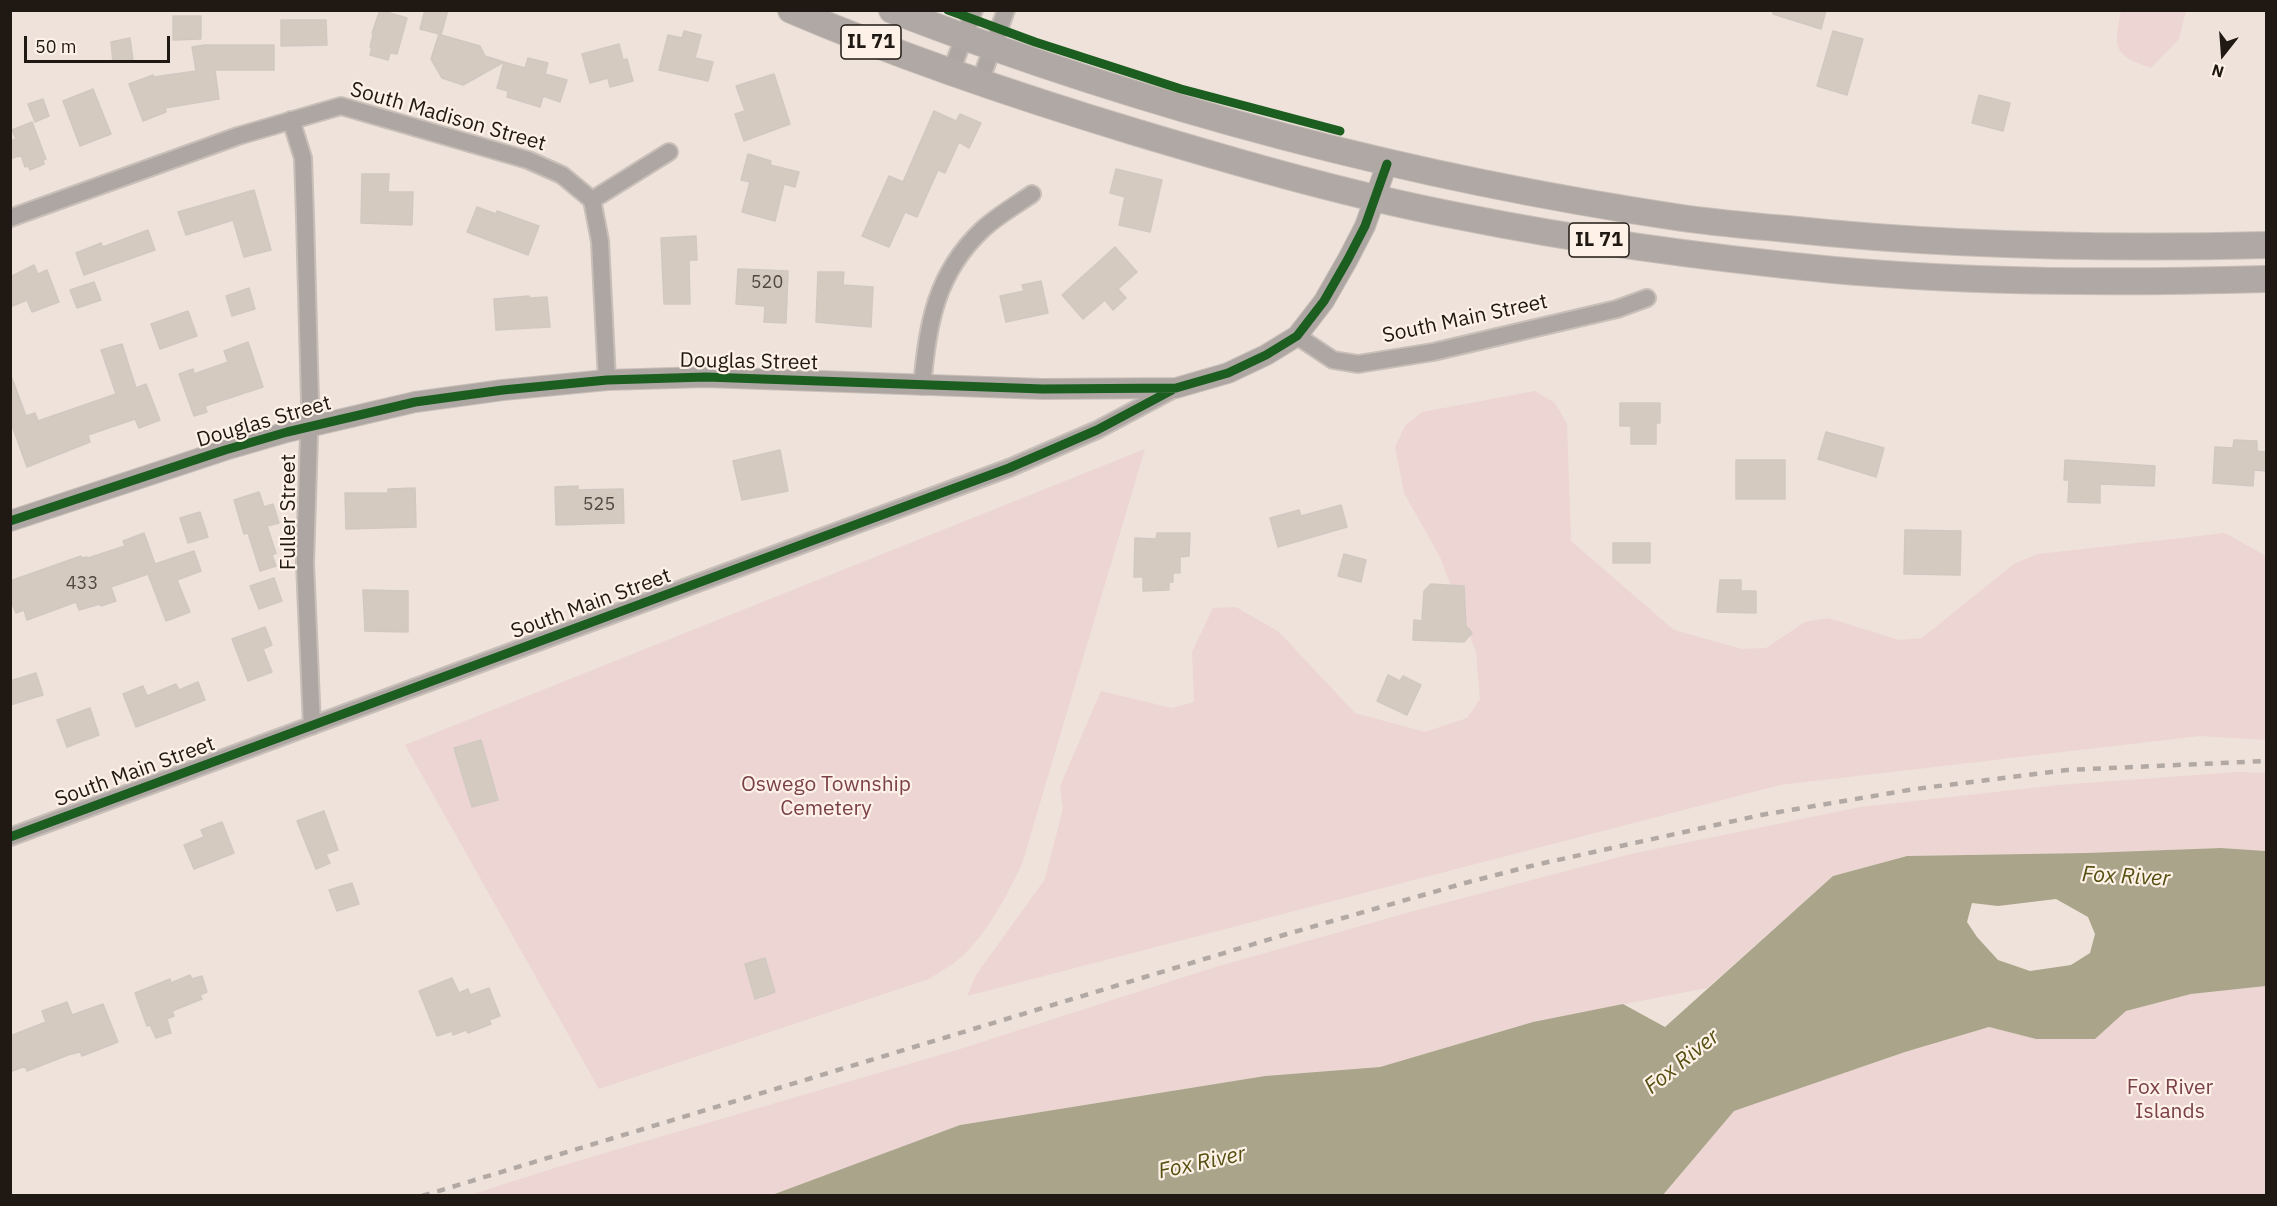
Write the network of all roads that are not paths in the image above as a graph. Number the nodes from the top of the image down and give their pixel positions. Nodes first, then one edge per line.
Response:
1 (791, 10) edge
2 (892, 10) edge
3 (974, 10) edge
4 (1006, 10) edge
5 (964, 38) junction
6 (992, 49) junction
7 (951, 72) junction
8 (980, 82) junction
9 (291, 120) junction
10 (669, 152) dead end
11 (1387, 164) junction
12 (1032, 194) dead end
13 (1375, 198) junction
14 (592, 200) junction
15 (10, 218) edge
16 (2266, 245) edge
17 (2266, 279) edge
18 (1647, 298) dead end
19 (1297, 336) junction
20 (607, 380) junction
21 (922, 386) junction
22 (1176, 388) junction
23 (307, 427) junction
24 (10, 521) edge
25 (312, 726) junction
26 (10, 837) edge

1 - 7 main road, IL 71
2 - 5 main road, IL 71
3 - 5 street
4 - 6 street
5 - 6 main road, IL 71
5 - 7 street
6 - 8 street
6 - 11 main road, IL 71
7 - 8 main road, IL 71
8 - 13 main road, IL 71
9 - 14 street, South Madison Street
9 - 15 street, South Madison Street
9 - 23 street, Fuller Street
10 - 14 street
11 - 13 street, Douglas Street
11 - 16 main road, IL 71
12 - 21 street
13 - 17 main road, IL 71
13 - 19 street, Douglas Street
14 - 20 street
18 - 19 street, South Main Street
19 - 22 street, Douglas Street
20 - 21 street, Douglas Street
20 - 23 street, Douglas Street
21 - 22 street, Douglas Street
22 - 25 street, South Main Street
23 - 24 street, Douglas Street
23 - 25 street, Fuller Street
25 - 26 street, South Main Street

